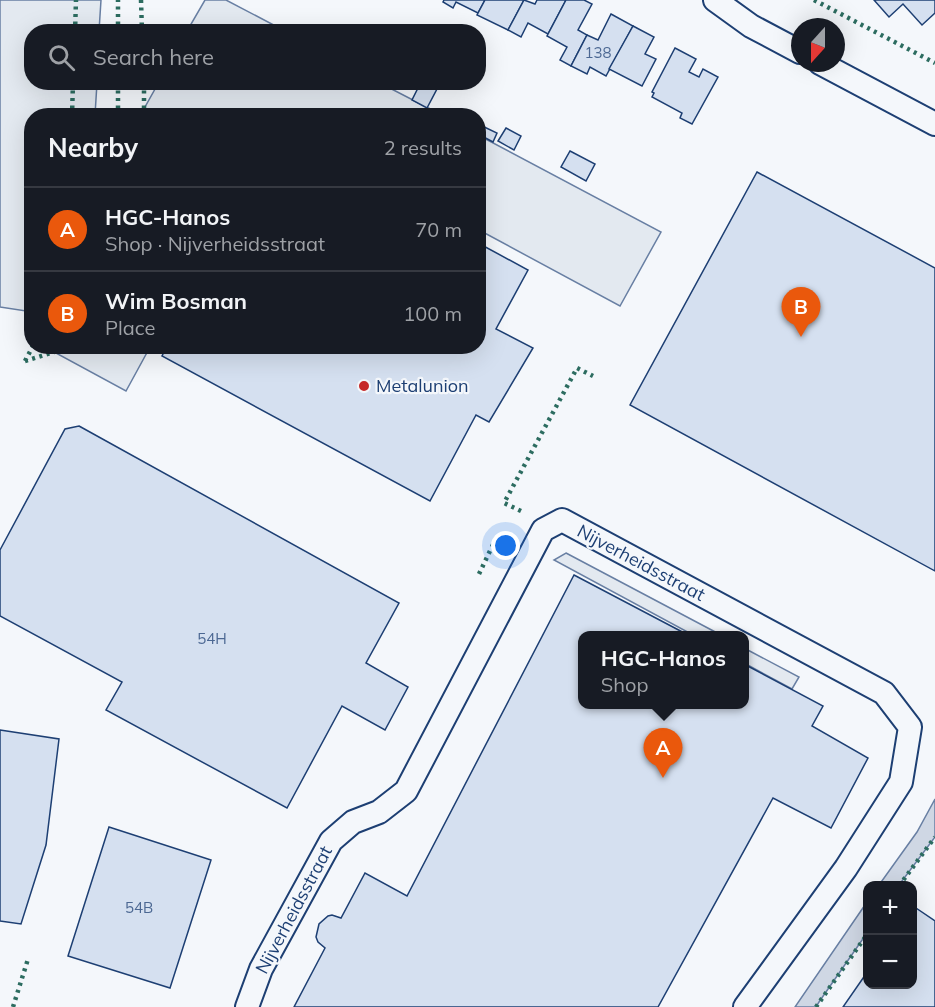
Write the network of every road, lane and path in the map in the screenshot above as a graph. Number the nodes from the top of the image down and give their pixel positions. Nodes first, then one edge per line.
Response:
1 (715, 0) edge
2 (791, 47) edge
3 (837, 72) edge
4 (935, 124) edge
5 (247, 1007) edge
6 (745, 1007) edge

1 - 2 street
3 - 4 street
5 - 6 street, Nijverheidsstraat

